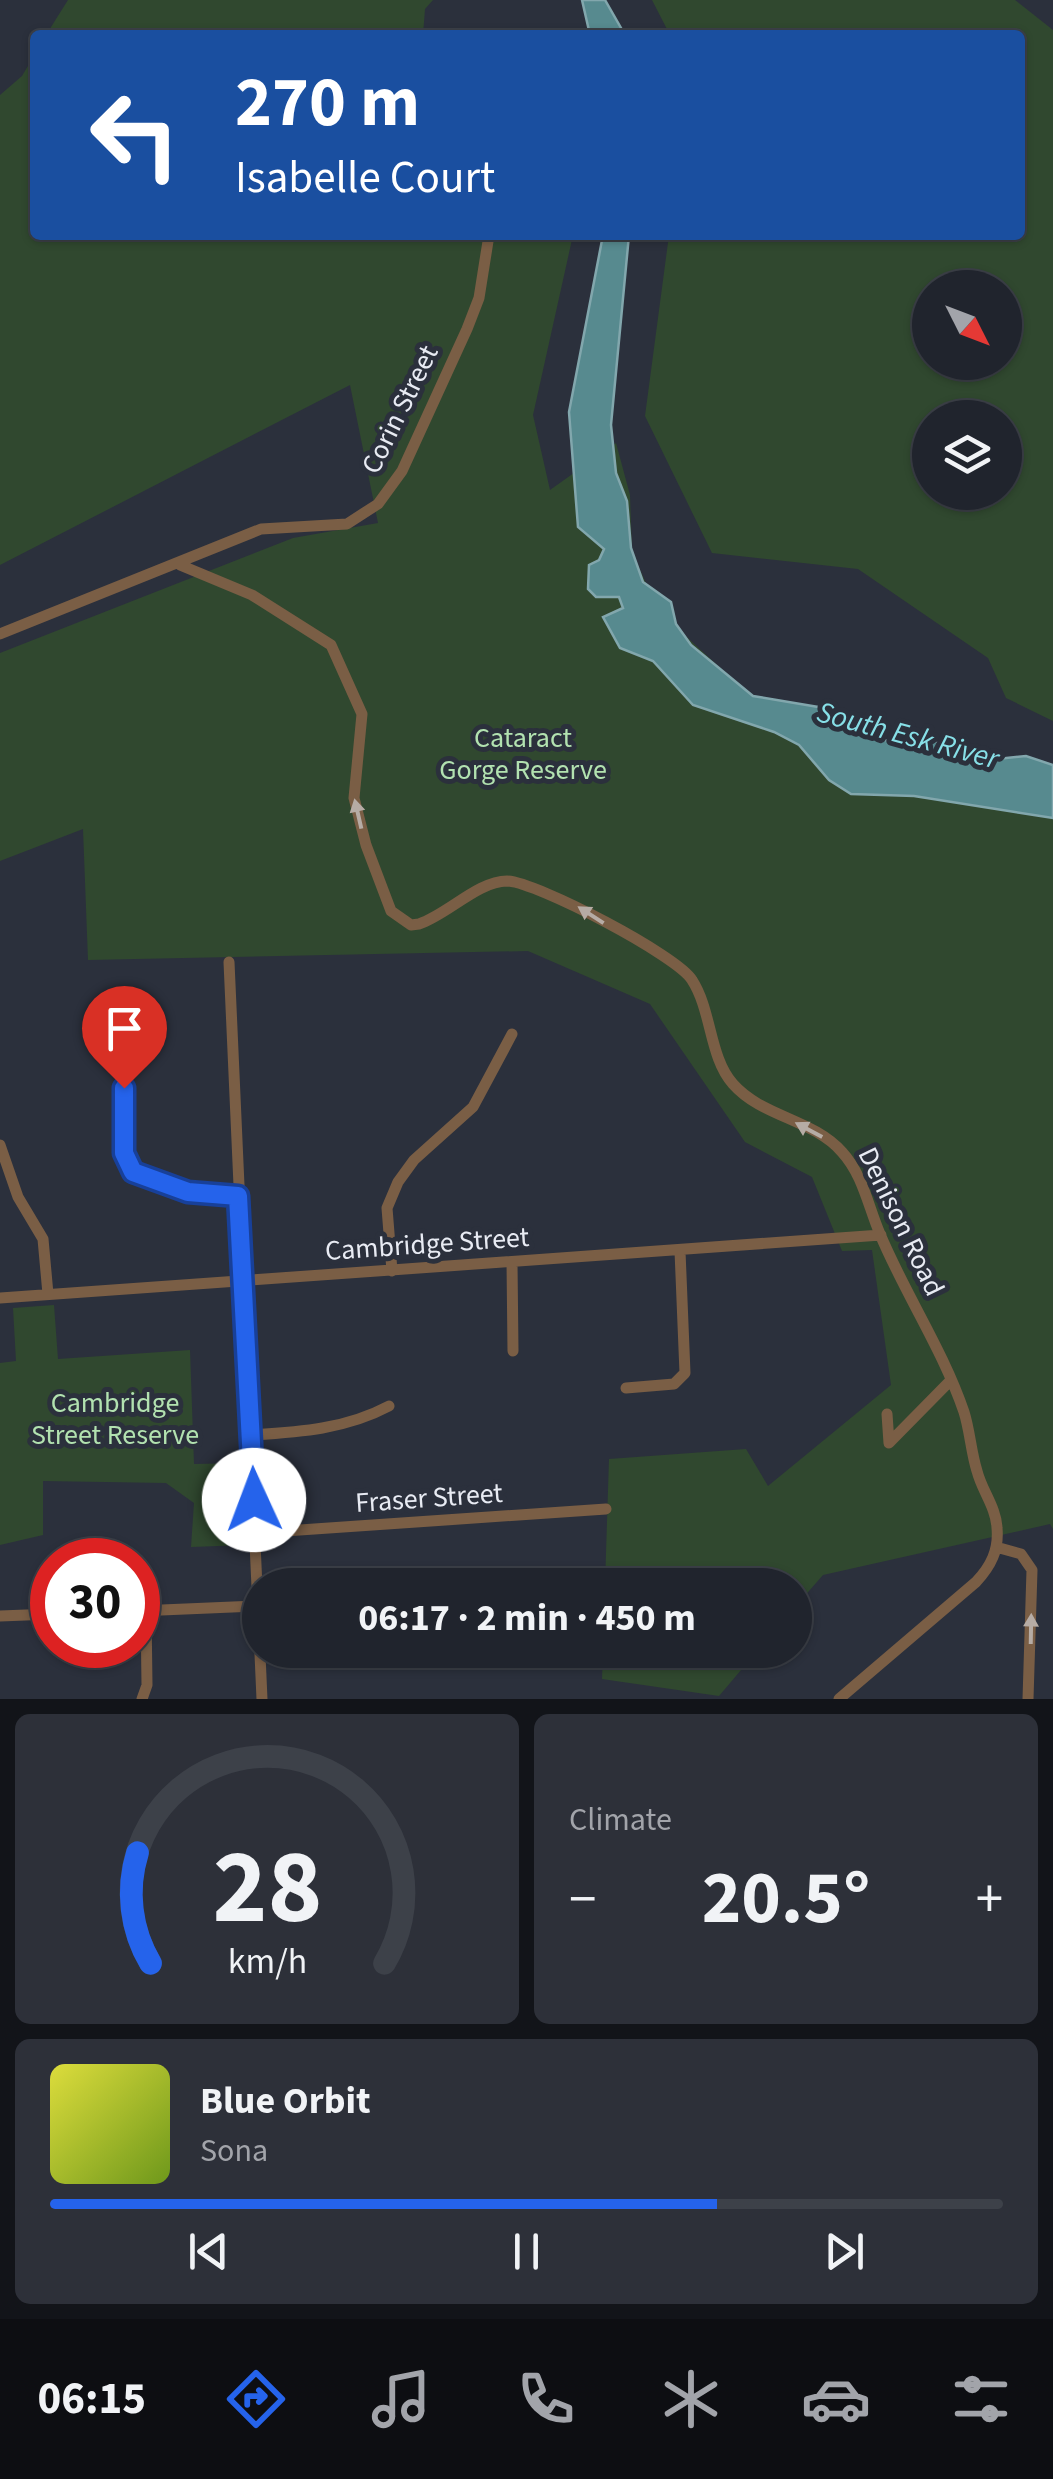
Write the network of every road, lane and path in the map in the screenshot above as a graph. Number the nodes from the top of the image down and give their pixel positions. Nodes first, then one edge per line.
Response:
1 (489, 240) edge
2 (218, 547) junction
3 (180, 565) junction
4 (204, 572) junction
5 (0, 634) edge
6 (230, 962) dead end
7 (117, 1023) dead end
8 (512, 1034) dead end
9 (0, 1144) edge
10 (238, 1196) junction
11 (881, 1236) junction
12 (857, 1240) junction
13 (680, 1251) junction
14 (893, 1258) junction
15 (512, 1262) junction
16 (392, 1271) junction
17 (244, 1282) junction
18 (48, 1294) junction
19 (0, 1298) edge
20 (513, 1351) dead end
21 (951, 1380) junction
22 (626, 1388) dead end
23 (390, 1406) dead end
24 (887, 1414) dead end
25 (252, 1435) junction
26 (606, 1509) dead end
27 (256, 1533) junction
28 (996, 1547) junction
29 (257, 1568) edge
30 (242, 1607) edge
31 (160, 1610) edge
32 (30, 1615) edge
33 (0, 1616) edge
34 (146, 1668) edge
35 (261, 1668) edge
36 (147, 1685) junction
37 (142, 1699) edge
38 (151, 1699) edge
39 (262, 1699) edge
40 (839, 1699) edge
41 (1028, 1699) edge

1 - 2 street, Corin Street
2 - 3 street, Corin Street
2 - 4 street
3 - 4 street, Denison Road
3 - 5 street, Corin Street
11 -> 4 street, Denison Road
6 - 10 street
7 - 10 street
8 - 16 street
9 - 18 street
10 - 17 street
11 - 12 street, Cambridge Street
11 - 14 street, Denison Road
12 - 13 street, Cambridge Street
12 - 14 street
13 - 15 street, Cambridge Street
13 - 22 street
14 - 21 street, Denison Road
15 - 16 street, Cambridge Street
15 - 20 street
16 - 17 street, Cambridge Street
17 - 18 street, Cambridge Street
17 - 25 street
18 - 19 street, Cambridge Street
21 - 24 street
21 - 28 street, Denison Road
23 - 25 street
25 - 27 street
26 - 27 street, Fraser Street
27 - 29 street
28 - 40 street
41 -> 28 street
30 - 31 street
32 - 33 street
34 - 36 street
35 - 39 street
36 - 37 street
36 - 38 street

